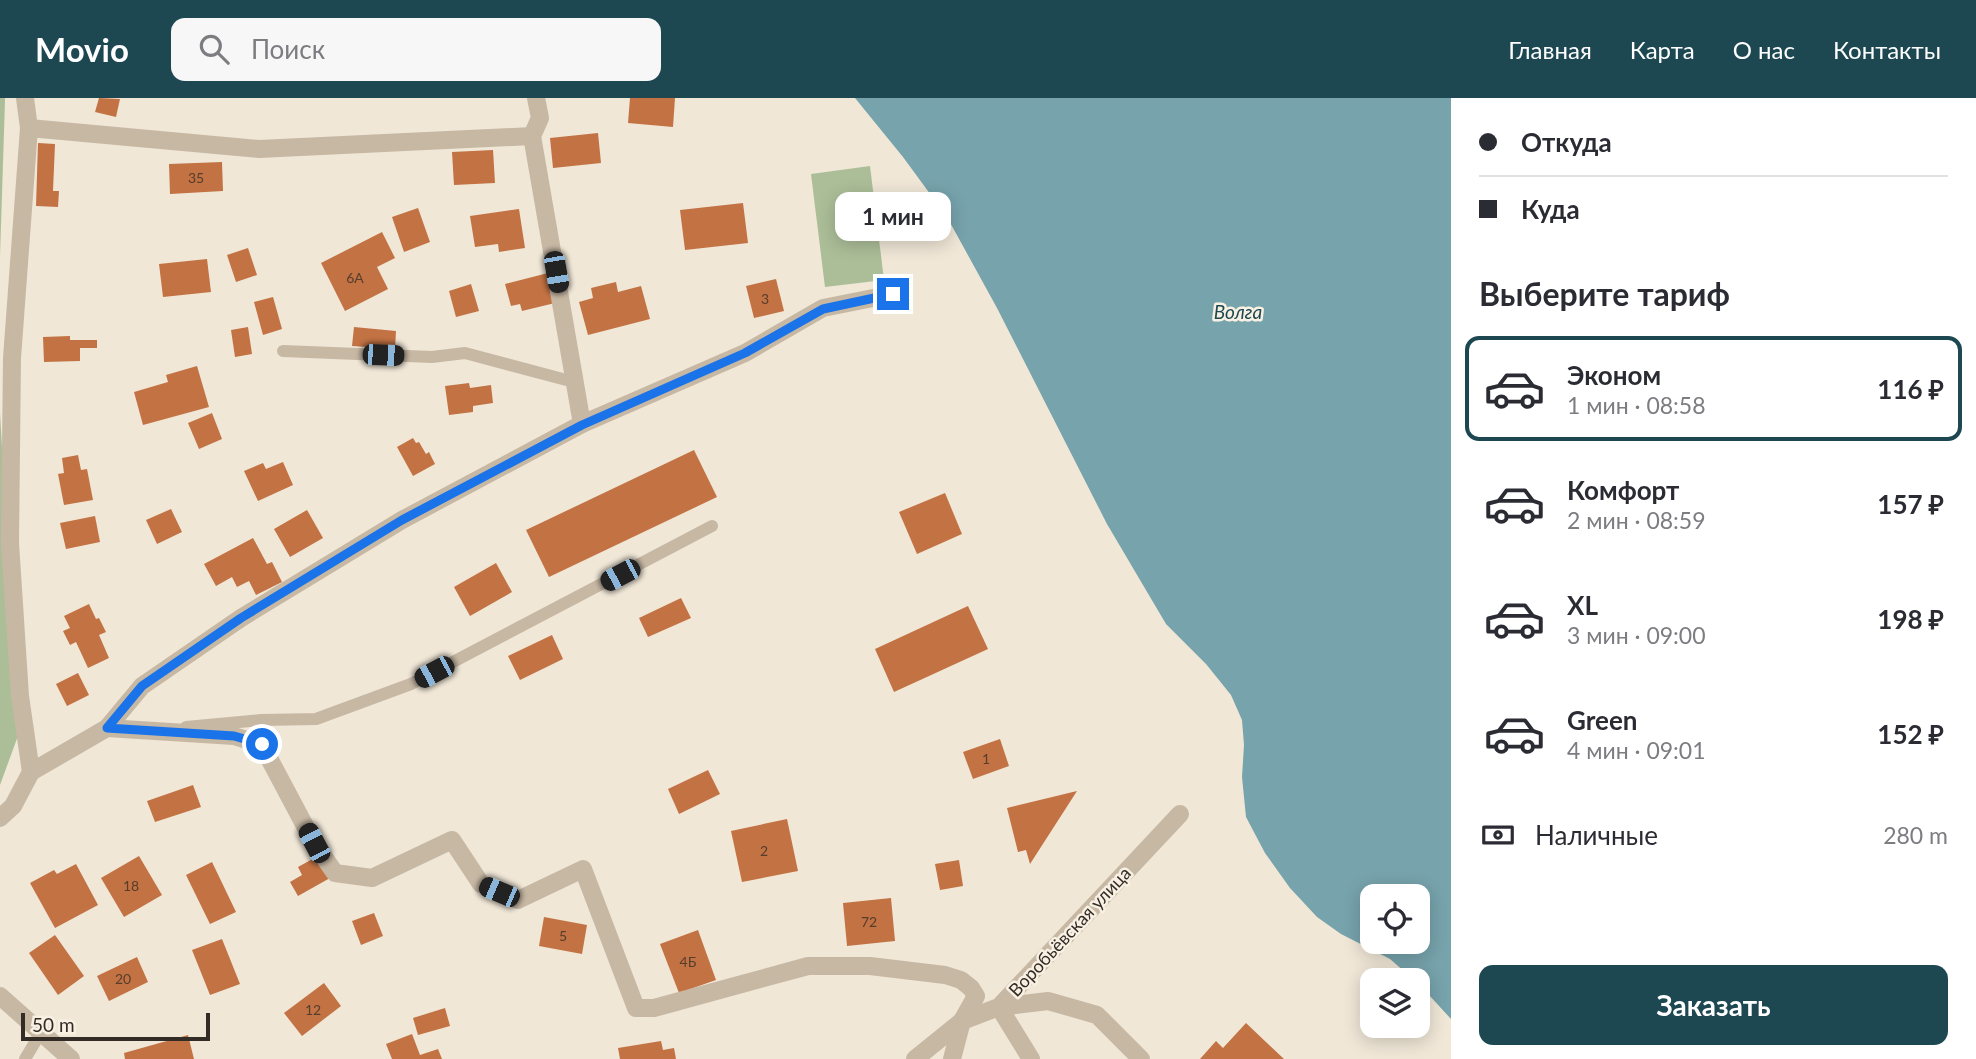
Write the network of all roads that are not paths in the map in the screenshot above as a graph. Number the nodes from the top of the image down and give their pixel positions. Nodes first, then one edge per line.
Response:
1 (25, 98) edge
2 (536, 98) edge
3 (29, 128) junction
4 (533, 136) junction
5 (893, 294) dead end
6 (283, 351) dead end
7 (575, 382) junction
8 (582, 425) junction
9 (712, 526) dead end
10 (107, 728) junction
11 (148, 730) junction
12 (31, 772) junction
13 (1180, 814) dead end
14 (0, 818) edge
15 (0, 996) edge
16 (999, 1007) junction
17 (962, 1021) junction
18 (41, 1032) junction
19 (25, 1059) edge
20 (71, 1059) edge
21 (915, 1059) edge
22 (952, 1059) edge
23 (1031, 1059) edge
24 (1141, 1059) edge

1 - 3 street
2 - 4 street
3 - 4 street
3 - 12 street
4 - 7 street
5 - 8 street
6 - 7 lane
7 - 8 street
8 - 10 street
9 - 11 lane
10 - 11 street
10 - 12 street
11 - 17 street
12 - 14 street
13 - 16 street, Воробьёвская улица
15 - 18 street
16 - 17 street, Воробьёвская улица
16 - 23 street
16 - 24 street
17 - 21 street, Воробьёвская улица
17 - 22 street
18 - 19 lane
18 - 20 street

